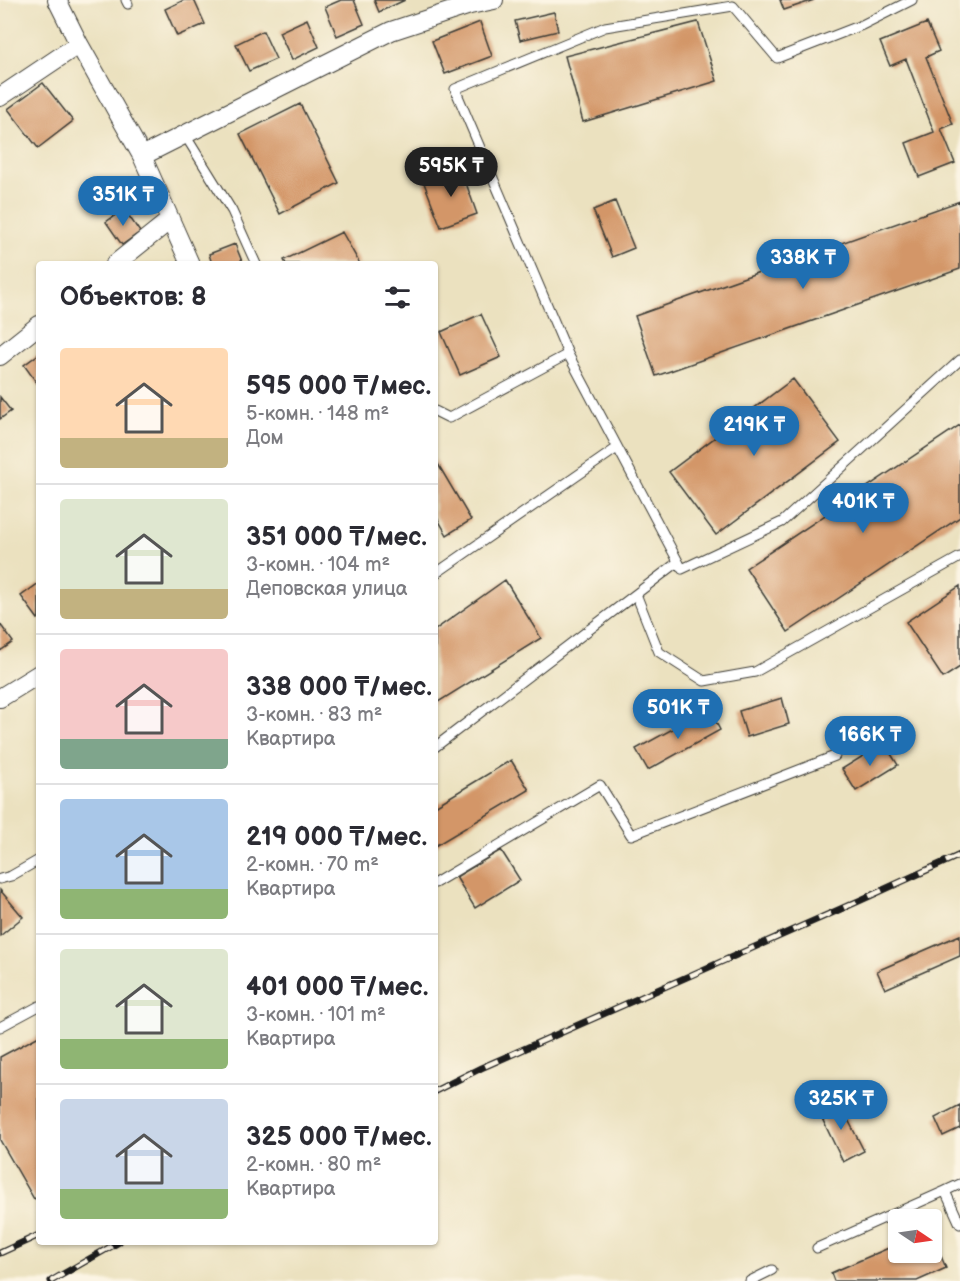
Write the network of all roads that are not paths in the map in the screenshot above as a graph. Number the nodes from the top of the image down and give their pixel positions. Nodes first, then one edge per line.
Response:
1 (57, 0) edge
2 (494, 0) edge
3 (912, 0) edge
4 (469, 2) edge
5 (79, 44) junction
6 (0, 97) edge
7 (185, 135) junction
8 (142, 156) junction
9 (170, 220) junction
10 (119, 261) edge
11 (189, 261) edge
12 (255, 261) edge
13 (36, 327) edge
14 (568, 354) junction
15 (0, 356) edge
16 (960, 360) edge
17 (438, 412) edge
18 (617, 448) junction
19 (960, 557) edge
20 (678, 562) junction
21 (438, 572) edge
22 (636, 594) junction
23 (36, 676) edge
24 (0, 698) edge
25 (438, 745) edge
26 (835, 756) dead end
27 (36, 862) edge
28 (0, 879) edge
29 (438, 881) edge
30 (36, 1008) edge
31 (0, 1027) edge
32 (960, 1184) edge
33 (945, 1191) junction
34 (960, 1224) edge
35 (817, 1248) dead end
36 (772, 1270) dead end
37 (750, 1281) edge

1 - 5 street
2 - 4 street
3 - 14 lane
4 - 7 street
5 - 6 street
5 - 8 street
7 - 8 street
7 - 12 lane
8 - 9 street
9 - 10 street
9 - 11 street
13 - 15 street
14 - 17 lane
14 - 18 lane
16 - 20 lane
18 - 20 lane
18 - 21 lane
19 - 22 lane
20 - 22 lane
22 - 25 lane
23 - 24 street
26 - 29 lane
27 - 28 lane
30 - 31 lane
32 - 33 lane
33 - 34 lane
33 - 35 lane
36 - 37 lane

